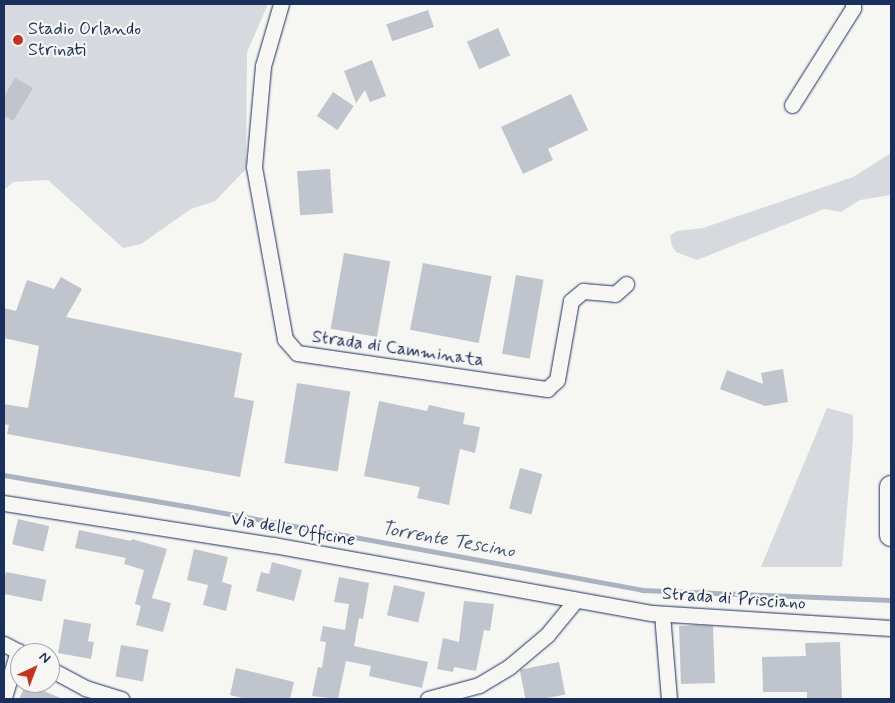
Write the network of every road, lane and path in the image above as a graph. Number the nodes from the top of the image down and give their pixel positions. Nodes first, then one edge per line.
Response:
1 (281, 4) edge
2 (853, 4) edge
3 (792, 105) dead end
4 (626, 284) dead end
5 (891, 487) edge
6 (4, 502) edge
7 (890, 510) edge
8 (891, 535) edge
9 (575, 601) junction
10 (662, 614) junction
11 (891, 628) edge
12 (60, 677) edge
13 (10, 679) edge
14 (83, 694) edge
15 (4, 697) edge
16 (121, 699) edge
17 (428, 699) edge
18 (669, 699) edge

1 - 4 street, Strada di Camminata
2 - 3 street
5 - 7 main road
6 - 9 street, Via delle Officine
7 - 8 main road
9 - 10 street, Strada di Prisciano
9 - 17 street
10 - 11 street, Strada di Prisciano
10 - 18 street
12 - 14 street
13 - 15 street
14 - 16 street

